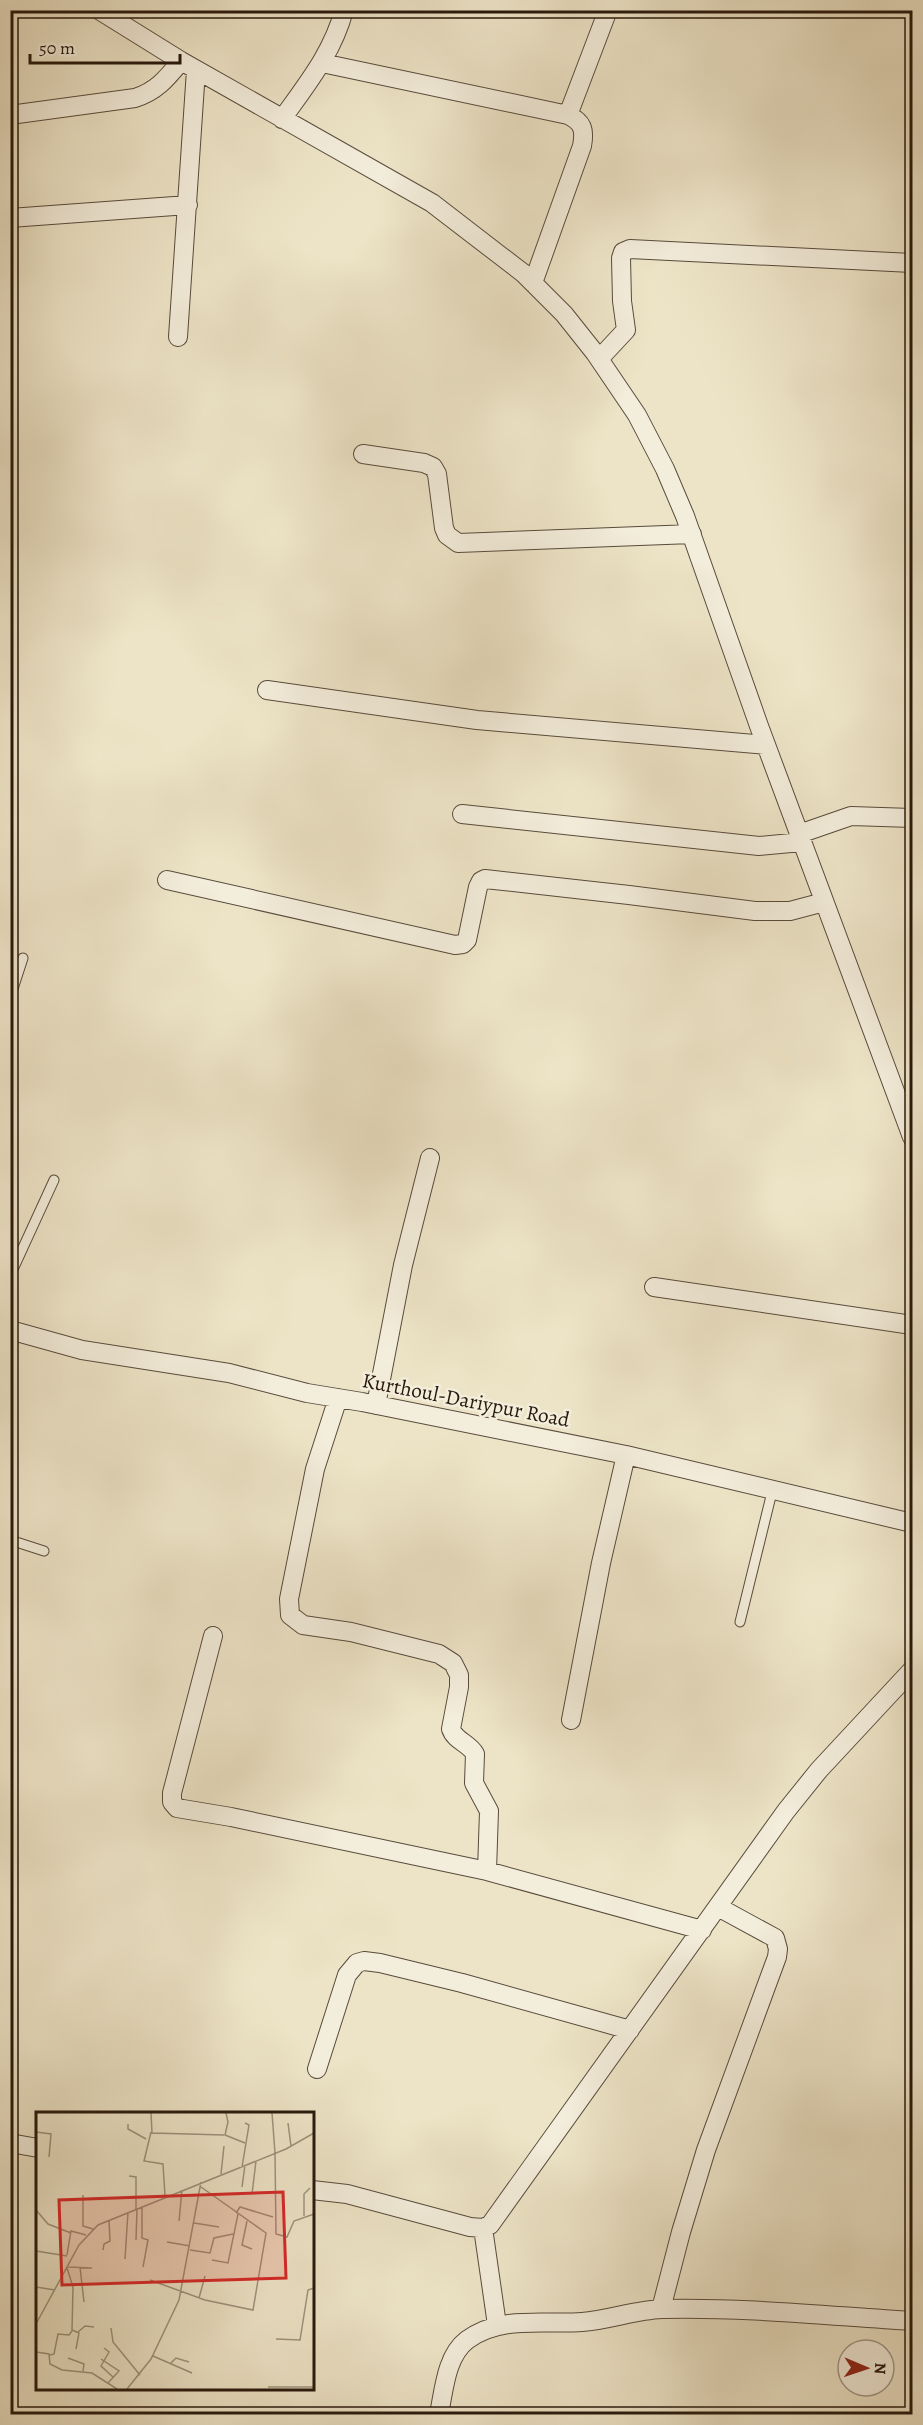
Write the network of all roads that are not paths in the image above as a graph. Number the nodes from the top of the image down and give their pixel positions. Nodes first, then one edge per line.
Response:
1 (99, 10) edge
2 (344, 10) edge
3 (608, 10) edge
4 (322, 63) junction
5 (189, 65) junction
6 (568, 114) junction
7 (10, 115) edge
8 (282, 119) junction
9 (188, 205) junction
10 (10, 218) edge
11 (912, 263) edge
12 (533, 283) junction
13 (178, 337) dead end
14 (599, 359) junction
15 (363, 454) dead end
16 (692, 534) junction
17 (267, 690) dead end
18 (766, 745) junction
19 (462, 814) dead end
20 (912, 818) edge
21 (800, 838) junction
22 (167, 880) dead end
23 (824, 902) junction
24 (23, 958) dead end
25 (10, 998) edge
26 (912, 1137) edge
27 (430, 1158) dead end
28 (54, 1180) dead end
29 (10, 1276) edge
30 (654, 1287) dead end
31 (912, 1325) edge
32 (10, 1330) edge
33 (338, 1398) junction
34 (376, 1405) junction
35 (626, 1455) junction
36 (773, 1488) junction
37 (912, 1522) edge
38 (10, 1540) edge
39 (44, 1551) dead end
40 (740, 1622) dead end
41 (213, 1636) dead end
42 (912, 1670) edge
43 (571, 1720) dead end
44 (487, 1871) junction
45 (718, 1907) junction
46 (702, 1930) junction
47 (630, 2030) junction
48 (317, 2069) dead end
49 (10, 2143) edge
50 (36, 2148) edge
51 (314, 2190) edge
52 (483, 2228) junction
53 (661, 2309) junction
54 (912, 2321) edge
55 (497, 2325) junction
56 (439, 2415) edge

1 - 5 street
2 - 4 street
3 - 6 street
4 - 6 street
4 - 8 street
5 - 7 street
5 - 8 street
5 - 9 street
6 - 12 street
8 - 12 street
9 - 10 street
9 - 13 street
11 - 14 street
12 - 14 street
14 - 16 street
15 - 16 street
16 - 18 street
17 - 18 street
18 - 21 street
19 - 21 street
20 - 21 street
21 - 23 street
22 - 23 street
23 - 26 street
24 - 25 lane
27 - 34 street
28 - 29 lane
30 - 31 street
32 - 33 street, Kurthoul-Dariypur Road
33 - 34 street, Kurthoul-Dariypur Road
33 - 44 street
34 - 35 street, Kurthoul-Dariypur Road
35 - 36 street, Kurthoul-Dariypur Road
35 - 43 street
36 - 37 street, Kurthoul-Dariypur Road
36 - 40 lane
38 - 39 lane
41 - 44 street
42 - 45 street
44 - 46 street
45 - 46 street
45 - 53 street
46 - 47 street
47 - 48 street
47 - 52 street
49 - 50 street
51 - 52 street
52 - 55 street
53 - 54 street
53 - 55 street
55 - 56 street

